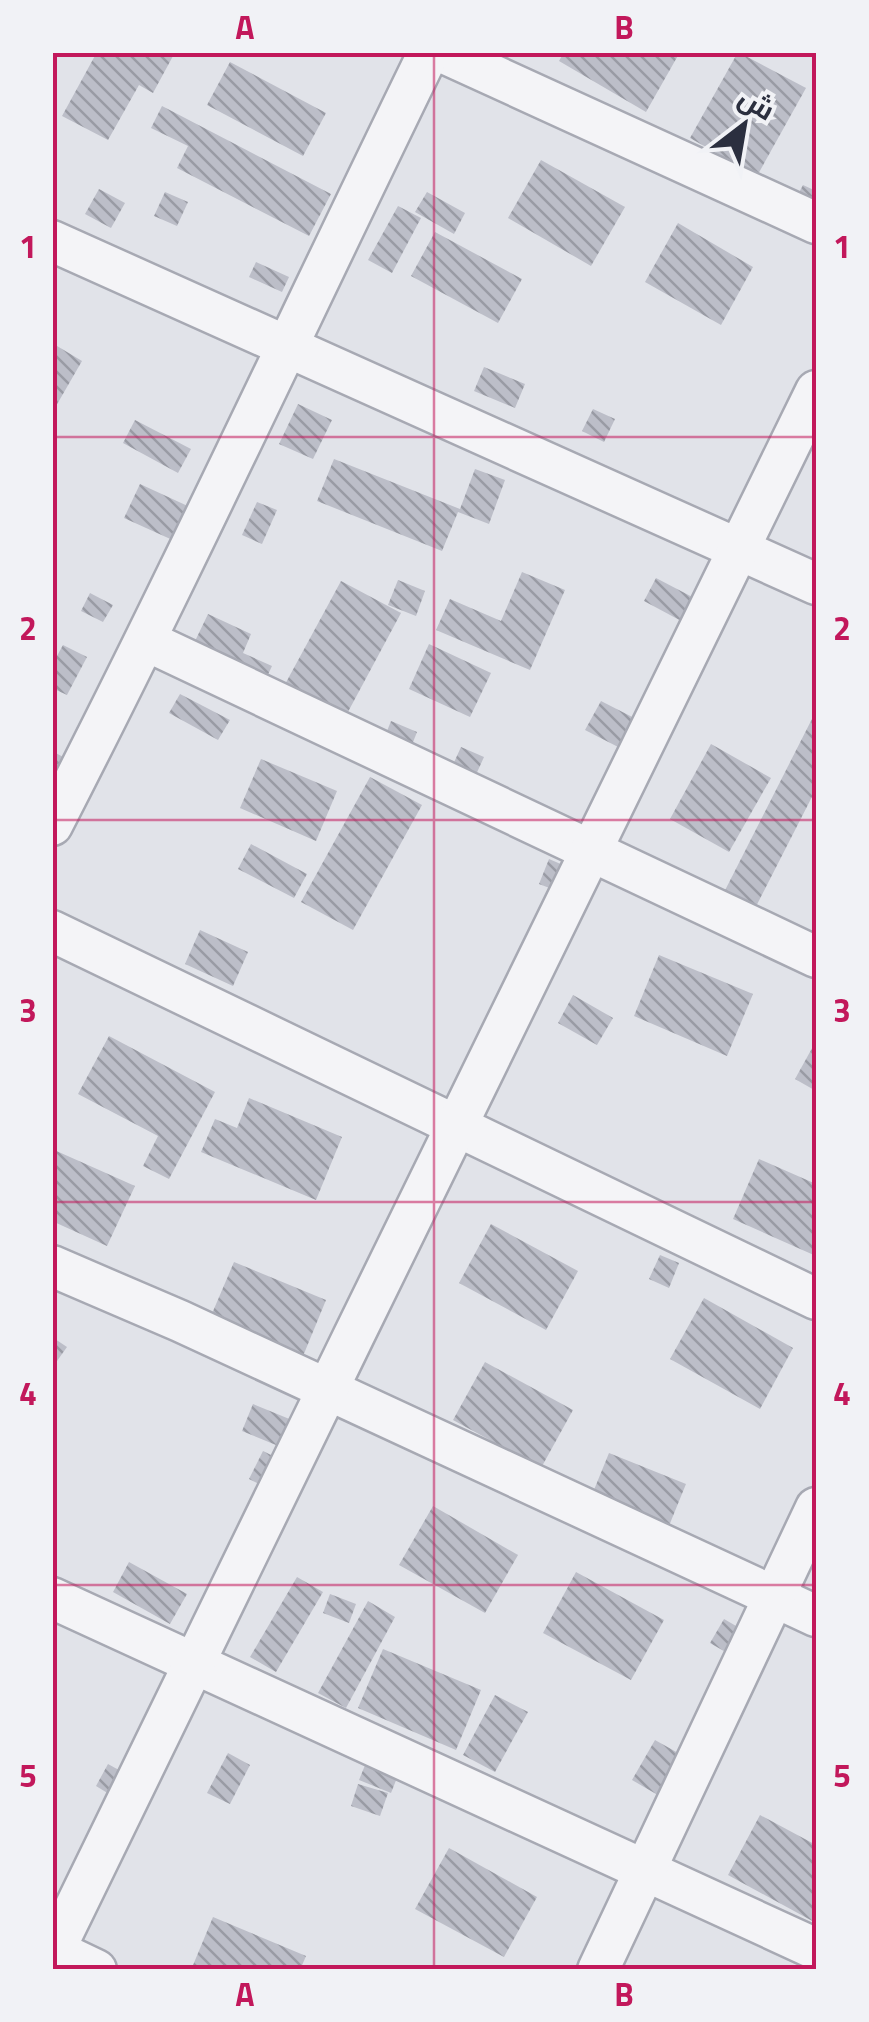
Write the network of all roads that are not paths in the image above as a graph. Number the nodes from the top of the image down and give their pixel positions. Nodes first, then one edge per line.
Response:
1 (430, 52) edge
2 (442, 52) edge
3 (816, 223) edge
4 (52, 241) edge
5 (286, 346) junction
6 (816, 391) edge
7 (739, 549) junction
8 (816, 584) edge
9 (147, 641) junction
10 (52, 825) edge
11 (592, 851) junction
12 (52, 931) edge
13 (816, 957) edge
14 (458, 1126) junction
15 (52, 1266) edge
16 (816, 1299) edge
17 (324, 1391) junction
18 (816, 1508) edge
19 (776, 1597) junction
20 (52, 1598) edge
21 (816, 1616) edge
22 (197, 1662) junction
23 (643, 1869) junction
24 (816, 1949) edge
25 (53, 1952) edge
26 (96, 1970) edge
27 (598, 1970) edge

1 - 5 street
2 - 3 street
4 - 5 street
5 - 7 street
5 - 9 street
6 - 7 street
7 - 8 street
7 - 11 street
9 - 10 street
9 - 11 street
11 - 13 street
11 - 14 street
12 - 14 street
14 - 16 street
14 - 17 street
15 - 17 street
17 - 19 street
17 - 22 street
18 - 19 street
19 - 21 street
19 - 23 street
20 - 22 street
22 - 23 street
22 - 25 street
23 - 24 street
23 - 27 street
25 - 26 street

